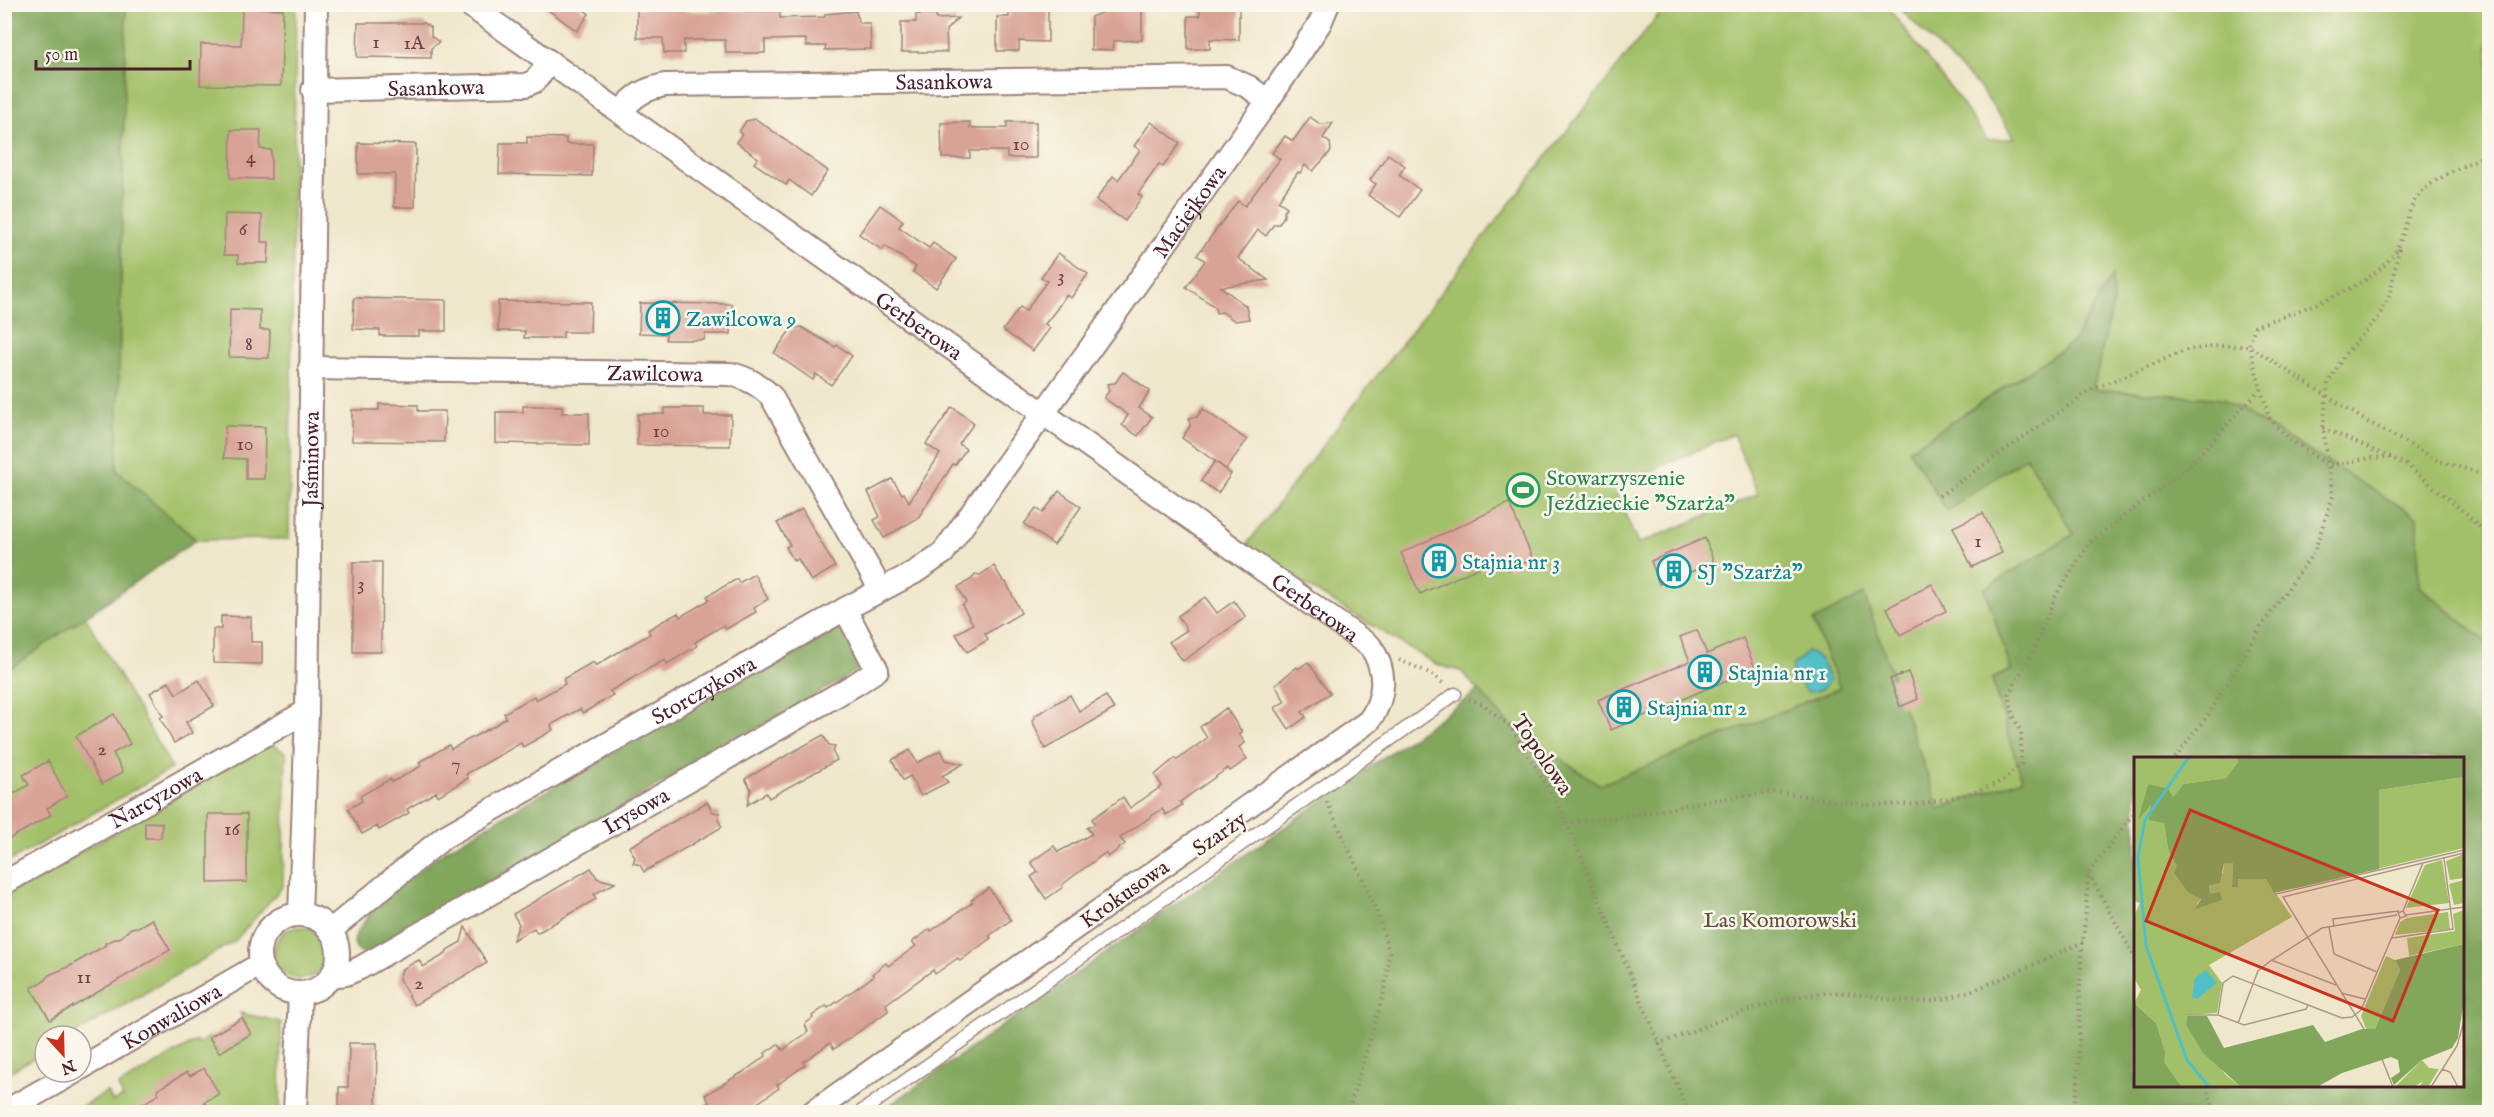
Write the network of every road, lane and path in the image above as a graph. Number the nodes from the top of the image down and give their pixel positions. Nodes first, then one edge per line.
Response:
1 (316, 4) edge
2 (468, 4) edge
3 (1328, 4) edge
4 (550, 62) junction
5 (313, 90) junction
6 (1268, 101) junction
7 (621, 112) junction
8 (2490, 153) edge
9 (2399, 248) junction
10 (2249, 346) junction
11 (310, 368) junction
12 (2261, 388) junction
13 (2326, 394) junction
14 (1042, 415) junction
15 (2323, 428) junction
16 (2391, 457) junction
17 (2328, 465) junction
18 (2490, 476) edge
19 (1939, 496) dead end
20 (2490, 538) edge
21 (881, 590) junction
22 (845, 609) junction
23 (1370, 646) joint
24 (1455, 694) joint
25 (307, 711) junction
26 (2176, 757) edge
27 (1320, 788) junction
28 (2134, 813) edge
29 (1566, 823) junction
30 (2089, 872) junction
31 (4, 883) edge
32 (300, 915) junction
33 (330, 931) junction
34 (2083, 942) junction
35 (2134, 956) edge
36 (261, 964) junction
37 (331, 976) junction
38 (300, 993) junction
39 (1658, 1044) junction
40 (93, 1061) edge
41 (54, 1084) edge
42 (2206, 1087) edge
43 (4, 1112) edge
44 (295, 1113) edge
45 (813, 1113) edge
46 (861, 1113) edge
47 (1348, 1113) edge
48 (1688, 1113) edge
49 (2073, 1113) edge
50 (2215, 1113) edge

1 - 5 street, Jaśminowa
2 - 4 street, Gerberowa
3 - 6 street, Maciejkowa
4 - 5 street, Sasankowa
4 - 7 street, Gerberowa
5 - 11 street, Jaśminowa
6 - 7 street, Sasankowa
6 - 14 street, Maciejkowa
7 - 14 street, Gerberowa
8 - 9 path
9 - 10 path
9 - 13 path
10 - 12 path
10 - 13 path
10 - 19 path
11 - 21 street, Zawilcowa
11 - 25 street, Jaśminowa
12 - 17 path
12 - 29 path
13 - 15 path
13 - 18 path
14 - 21 street, Storczykowa
14 - 23 street, Gerberowa
15 - 16 path
15 - 17 path
16 - 17 path
16 - 20 path
17 - 26 path
21 - 22 street, Storczykowa
22 - 33 street, Storczykowa
22 - 37 street, Irysowa
23 - 45 street, Krokusowa
24 - 27 lane, Szarży
24 - 29 path, Topolowa
25 - 31 street, Narcyzowa
25 - 32 street, Jaśminowa
27 - 46 lane, Szarży
27 - 47 path
28 - 30 path
29 - 39 path, Topolowa
30 - 34 path
30 - 35 path
32 - 33 street
32 - 36 street
33 - 37 street
34 - 39 path
34 - 49 path
36 - 38 street
36 - 40 street, Konwaliowa
37 - 38 street
38 - 44 street
39 - 48 path, Topolowa
41 - 43 street
42 - 50 path

